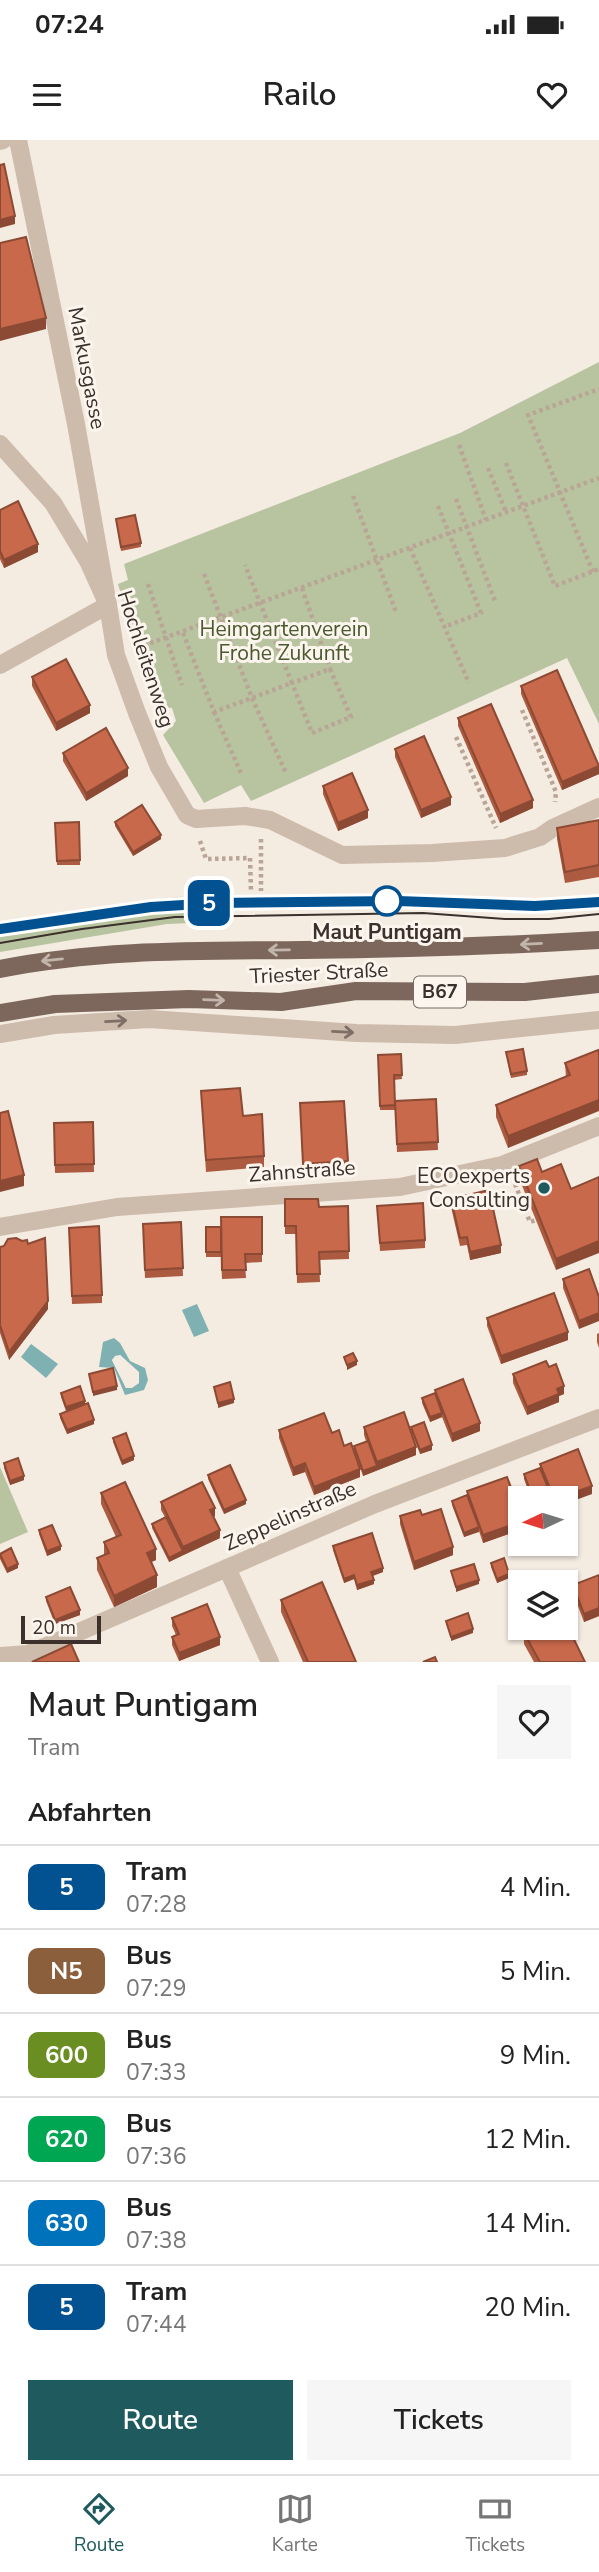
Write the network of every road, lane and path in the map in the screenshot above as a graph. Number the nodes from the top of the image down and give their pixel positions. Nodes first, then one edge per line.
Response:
1 (18, 140) edge
2 (599, 389) edge
3 (0, 444) edge
4 (459, 445) dead end
5 (506, 463) dead end
6 (488, 468) dead end
7 (599, 478) edge
8 (561, 492) junction
9 (354, 496) dead end
10 (456, 499) dead end
11 (438, 506) dead end
12 (523, 506) junction
13 (506, 512) junction
14 (486, 520) junction
15 (466, 527) junction
16 (448, 534) junction
17 (410, 548) junction
18 (376, 561) junction
19 (245, 565) dead end
20 (599, 569) edge
21 (593, 572) junction
22 (204, 574) dead end
23 (148, 584) dead end
24 (302, 588) junction
25 (495, 601) dead end
26 (108, 605) junction
27 (259, 605) junction
28 (396, 612) dead end
29 (222, 618) junction
30 (444, 627) junction
31 (183, 633) junction
32 (166, 639) junction
33 (116, 655) junction
34 (0, 665) edge
35 (330, 669) junction
36 (292, 684) junction
37 (470, 684) dead end
38 (182, 685) dead end
39 (252, 698) junction
40 (522, 710) dead end
41 (214, 712) junction
42 (456, 737) dead end
43 (286, 773) dead end
44 (242, 774) dead end
45 (599, 807) edge
46 (553, 828) junction
47 (249, 836) dead end
48 (212, 840) dead end
49 (505, 848) junction
50 (251, 891) dead end
51 (261, 891) dead end
52 (599, 940) edge
53 (0, 969) edge
54 (599, 984) edge
55 (0, 1013) edge
56 (599, 1020) edge
57 (0, 1034) edge
58 (599, 1126) edge
59 (507, 1164) junction
60 (536, 1220) edge
61 (0, 1227) edge
62 (599, 1418) edge
63 (227, 1568) junction
64 (0, 1656) edge
65 (270, 1662) edge

1 - 26 street, Markusgasse
2 - 8 path
3 - 26 street, Hochleitenweg
4 - 14 path
5 - 12 path
6 - 13 path
7 - 8 path
8 - 12 path
8 - 21 path
9 - 18 path
10 - 15 path
11 - 16 path
12 - 13 path
12 - 21 path
13 - 14 path
14 - 15 path
15 - 16 path
15 - 25 path
16 - 17 path
16 - 30 path
17 - 18 path
17 - 30 path
18 - 24 path
18 - 28 path
19 - 27 path
20 - 21 path
22 - 29 path
23 - 32 path
24 - 27 path
24 - 35 path
26 - 33 street, Hochleitenweg
26 - 34 street
27 - 29 path
27 - 36 path
29 - 31 path
29 - 39 path
30 - 37 path
31 - 32 path
31 - 41 path
32 - 33 path
32 - 38 path
33 - 49 street, Hochleitenweg
35 - 36 path
35 - 36 path
36 - 39 path
39 - 41 path
39 - 43 path
40 - 46 path
41 - 44 path
42 - 49 path
45 - 46 street, Hochleitenweg
46 - 49 street, Hochleitenweg
47 - 51 path
48 - 50 path
52 -> 53 main road, Triester Straße / B67
55 -> 54 main road, Triester Straße / B67
57 -> 56 street
58 - 59 street, Zahnstraße
59 - 60 path
59 - 61 street, Zahnstraße
62 - 63 street, Zeppelinstraße
63 - 64 street, Zeppelinstraße
63 - 65 street

